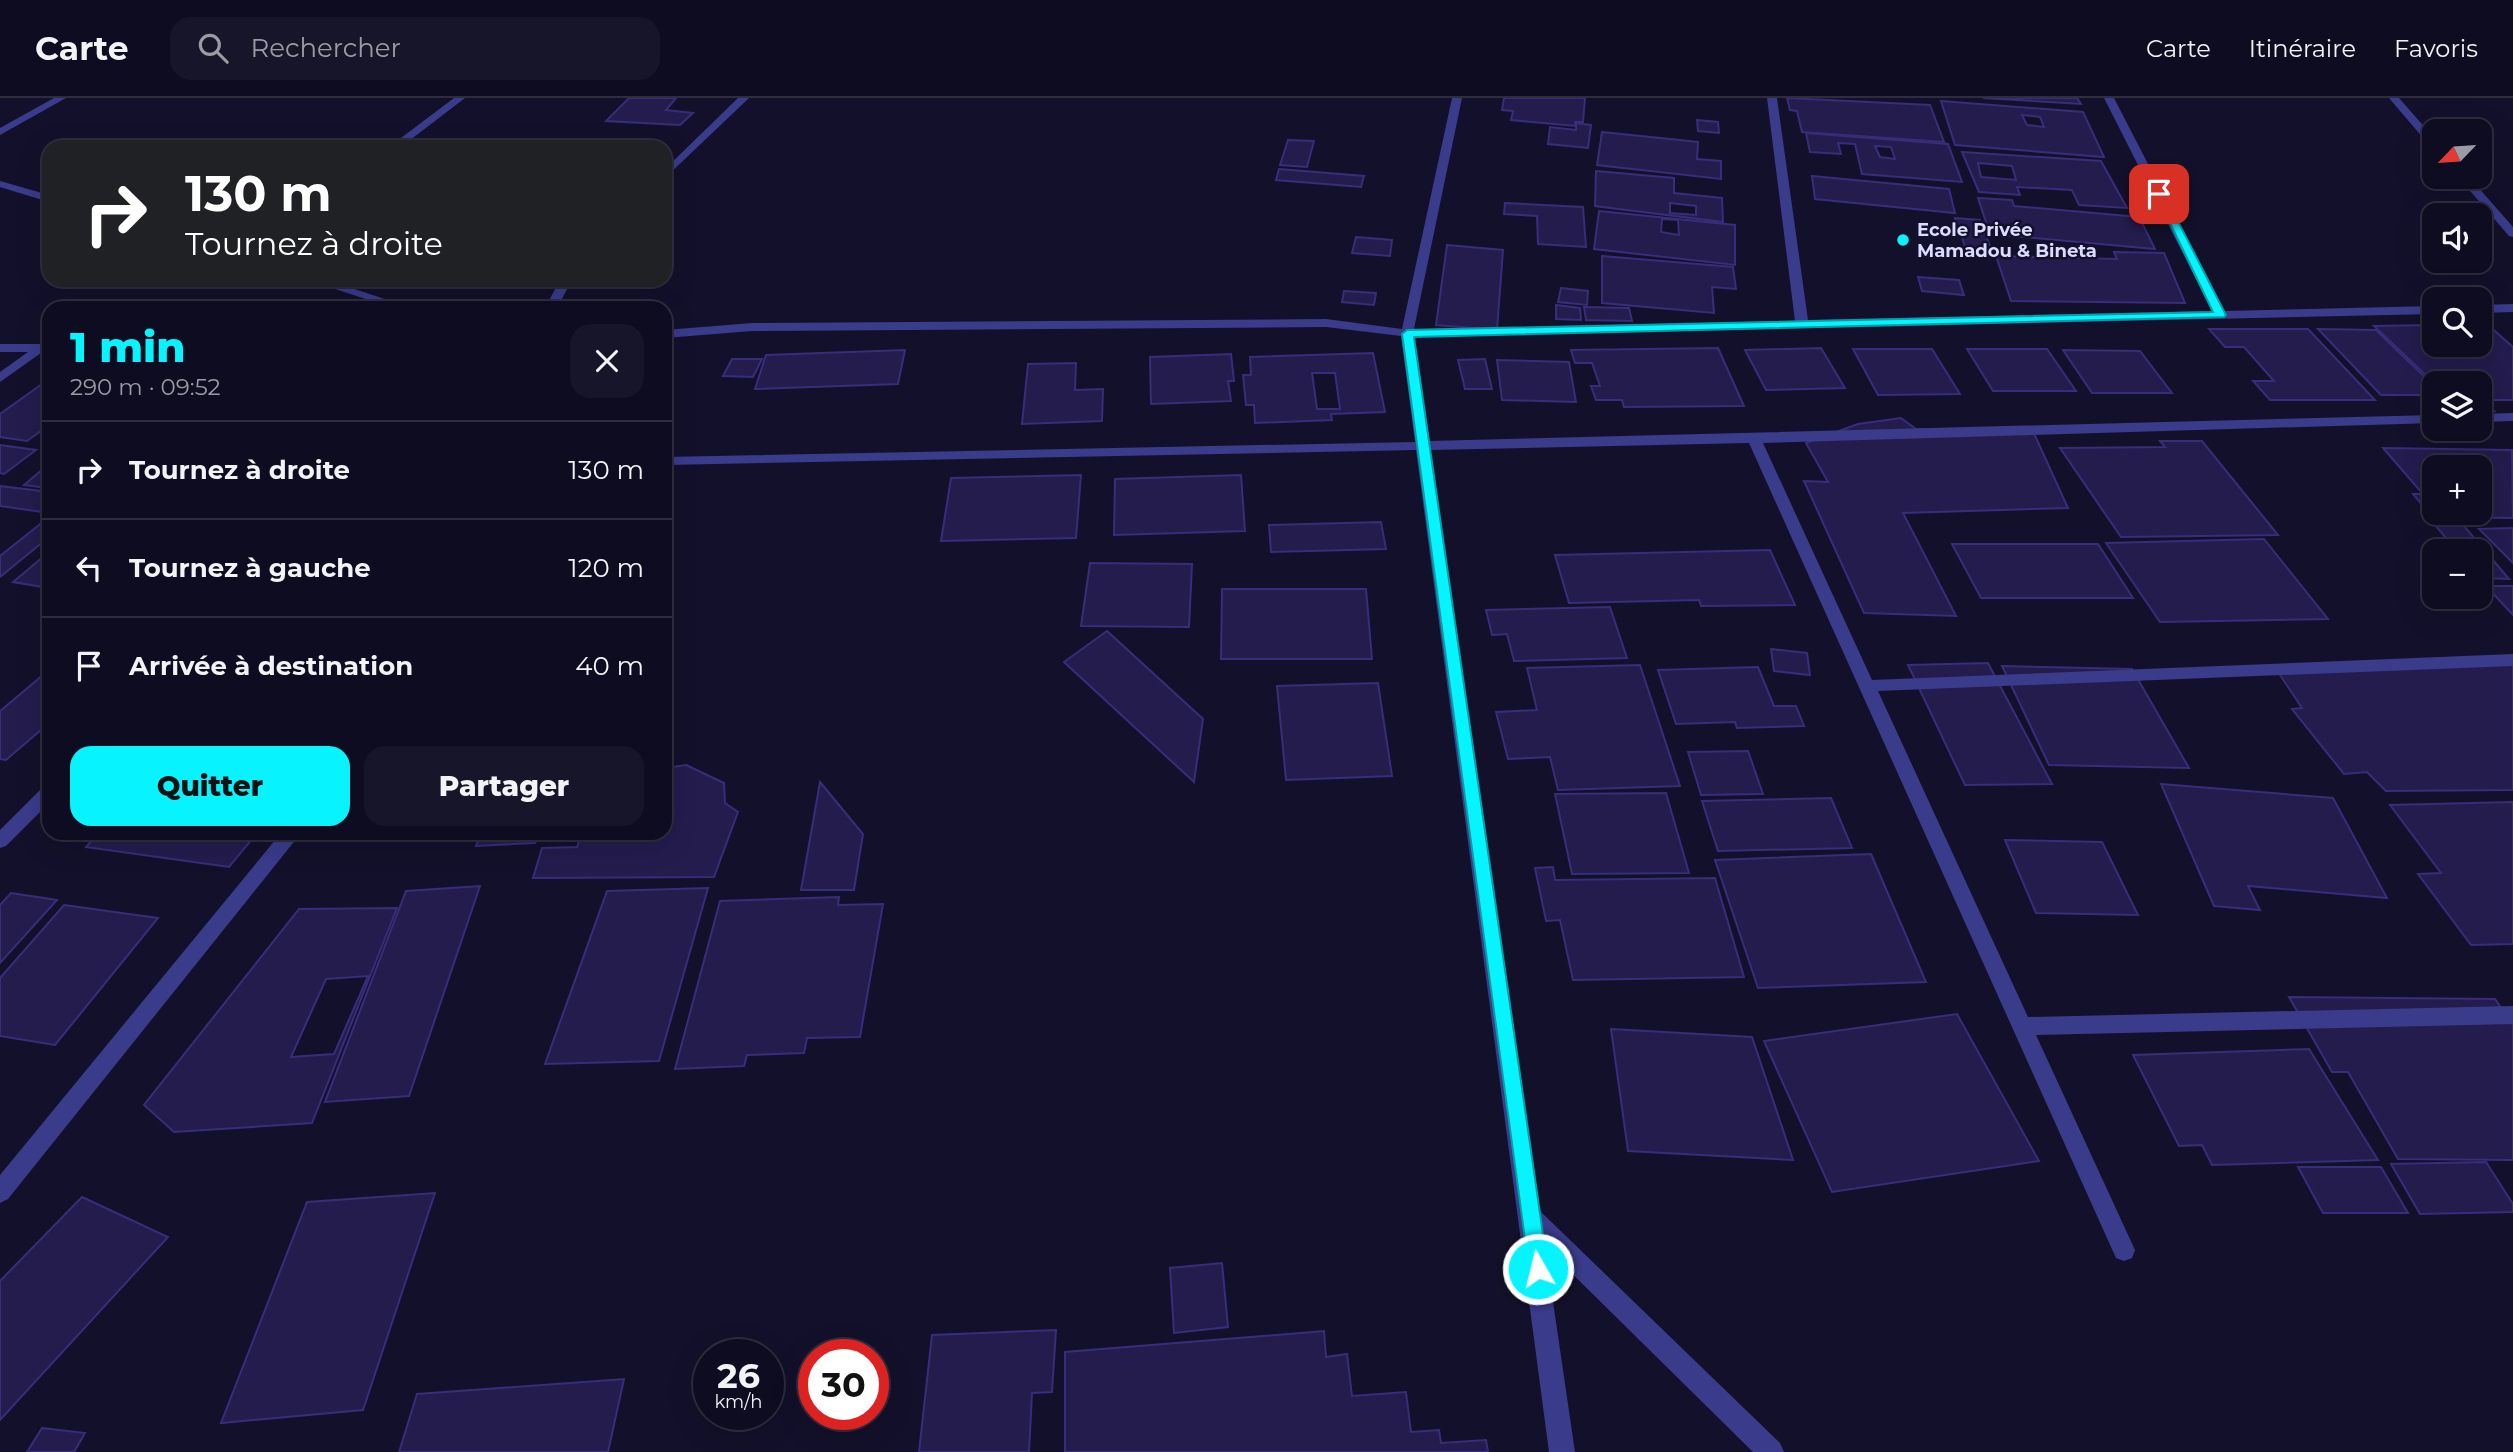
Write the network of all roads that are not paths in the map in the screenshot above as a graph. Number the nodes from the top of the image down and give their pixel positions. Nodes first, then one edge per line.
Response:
1 (61, 98) edge
2 (460, 98) edge
3 (744, 98) edge
4 (1457, 98) edge
5 (1772, 98) edge
6 (2109, 98) edge
7 (2395, 98) edge
8 (2422, 130) edge
9 (0, 132) edge
10 (403, 140) edge
11 (672, 168) edge
12 (0, 184) edge
13 (2474, 189) edge
14 (42, 197) edge
15 (2513, 234) edge
16 (337, 287) edge
17 (383, 301) edge
18 (2513, 308) edge
19 (2492, 309) edge
20 (2422, 310) edge
21 (2220, 315) junction
22 (1802, 324) junction
23 (672, 333) edge
24 (1407, 334) junction
25 (0, 348) edge
26 (42, 348) edge
27 (42, 350) edge
28 (0, 378) edge
29 (2513, 417) edge
30 (2492, 418) edge
31 (2422, 419) edge
32 (1754, 439) junction
33 (1424, 446) junction
34 (672, 461) edge
35 (2513, 660) edge
36 (1866, 686) junction
37 (42, 799) edge
38 (286, 840) edge
39 (0, 841) edge
40 (2513, 1015) edge
41 (2022, 1026) junction
42 (0, 1192) edge
43 (1530, 1217) junction
44 (2124, 1250) dead end
45 (1562, 1452) edge
46 (1771, 1452) edge

1 - 9 street
2 - 10 street
3 - 11 street
4 - 24 street
5 - 22 street
6 - 21 street
7 - 8 street
12 - 14 street
13 - 15 street
16 - 17 street
18 - 19 street
20 - 21 street
21 - 22 street
22 - 24 street
23 - 24 street
24 - 33 street
25 - 26 street
27 - 28 street
29 - 30 street
31 - 32 street
32 - 33 street
32 - 36 street
33 - 34 street
33 - 43 street
35 - 36 street
36 - 41 street
37 - 39 street
38 - 42 street
40 - 41 street
41 - 44 street
43 - 45 street
43 - 46 street

